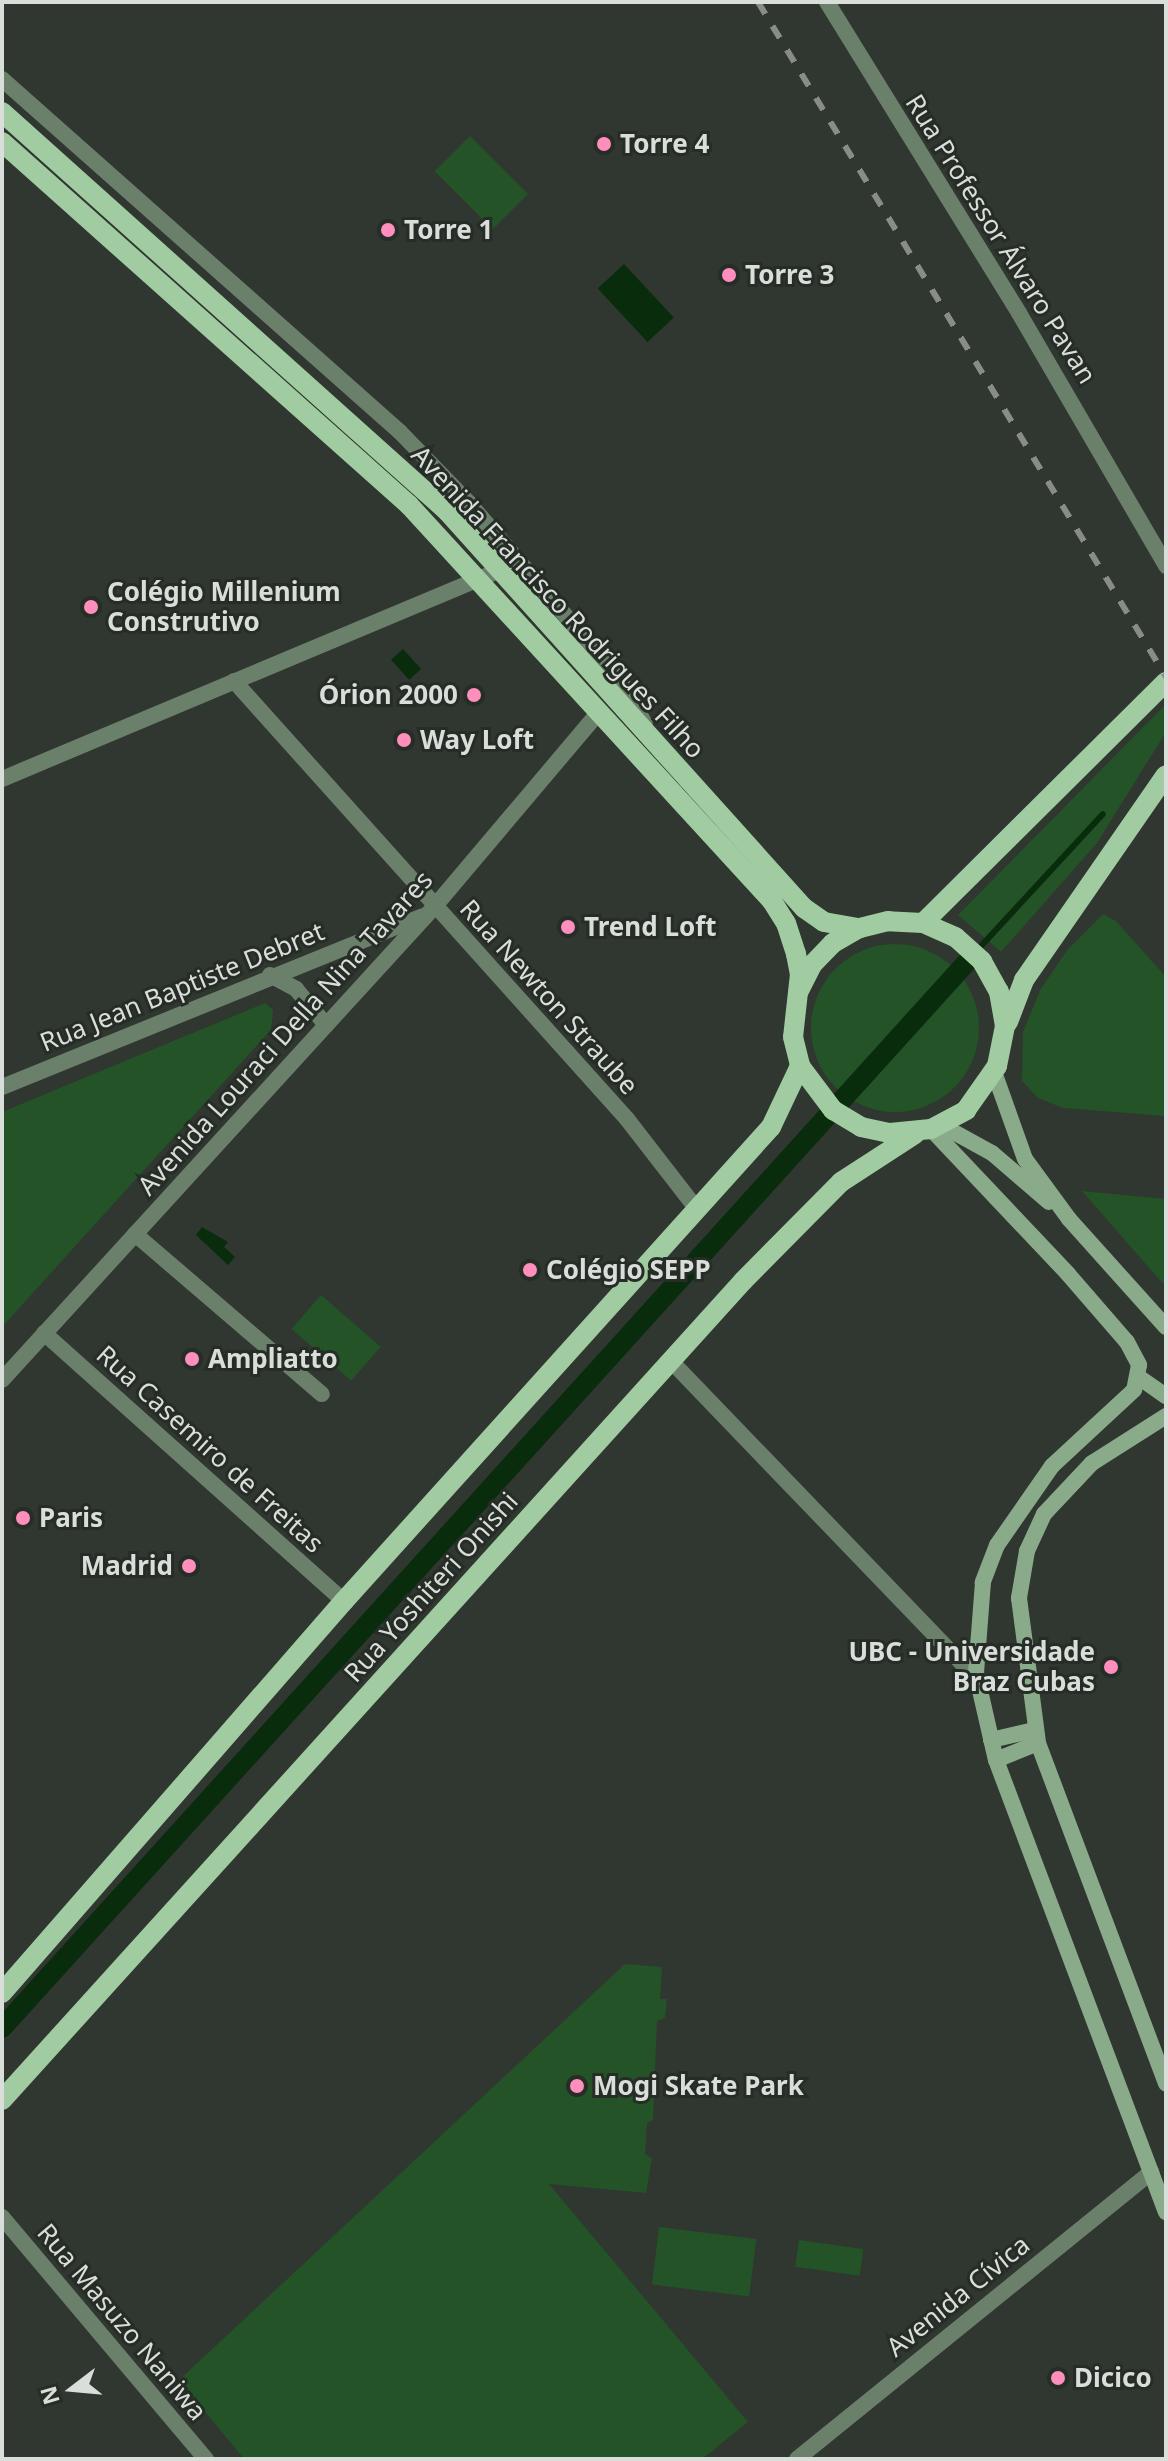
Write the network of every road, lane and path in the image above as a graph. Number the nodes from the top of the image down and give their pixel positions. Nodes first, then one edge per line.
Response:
1 (827, 2) edge
2 (2, 79) edge
3 (2, 112) edge
4 (2, 142) edge
5 (1132, 501) junction
6 (1166, 541) edge
7 (1166, 566) edge
8 (500, 570) junction
9 (477, 579) junction
10 (234, 681) junction
11 (1166, 682) edge
12 (598, 713) junction
13 (657, 744) junction
14 (1166, 775) edge
15 (2, 779) edge
16 (430, 910) junction
17 (923, 923) junction
18 (859, 928) junction
19 (270, 975) junction
20 (799, 991) junction
21 (326, 1025) junction
22 (997, 1063) junction
23 (800, 1066) junction
24 (2, 1087) edge
25 (931, 1128) junction
26 (696, 1208) junction
27 (1069, 1219) junction
28 (135, 1234) junction
29 (1166, 1327) edge
30 (44, 1333) junction
31 (670, 1360) junction
32 (1140, 1378) junction
33 (2, 1380) edge
34 (322, 1394) dead end
35 (1166, 1396) edge
36 (1164, 1419) edge
37 (344, 1601) junction
38 (977, 1679) junction
39 (1036, 1736) junction
40 (991, 1740) junction
41 (996, 1760) junction
42 (2, 1993) edge
43 (1166, 2084) edge
44 (2, 2100) edge
45 (1151, 2172) junction
46 (1166, 2212) edge
47 (2, 2217) edge
48 (206, 2459) edge
49 (797, 2459) edge

1 - 5 street, Rua Professor Álvaro Pavan
2 - 13 street
3 - 8 main road, Avenida Francisco Rodrigues Filho
4 - 9 main road, Avenida Francisco Rodrigues Filho
5 - 6 street, Rua Professor Álvaro Pavan
5 - 7 street, Rua Professor Álvaro Pavan
8 - 9 street
8 - 13 main road, Avenida Francisco Rodrigues Filho
9 - 10 street
9 - 12 main road, Avenida Francisco Rodrigues Filho
10 - 15 street
10 - 16 street, Rua Newton Straube
11 - 17 main road
12 - 16 street, Avenida Louraci Della Nina Tavares
12 - 20 main road, Avenida Francisco Rodrigues Filho
13 - 18 main road, Avenida Francisco Rodrigues Filho
14 - 22 main road
16 - 19 street, Rua Jean Baptiste Debret
16 - 21 street, Avenida Louraci Della Nina Tavares
16 - 26 street, Rua Newton Straube
17 - 18 main road, Avenida Francisco Rodrigues Filho
17 - 22 main road, Avenida Francisco Rodrigues Filho
18 - 20 main road, Avenida Francisco Rodrigues Filho
19 - 21 street
19 - 24 street, Rua Jean Baptiste Debret
20 - 23 main road, Avenida Francisco Rodrigues Filho
21 - 28 street, Avenida Louraci Della Nina Tavares
22 - 25 main road
22 - 27 street, Avenida Francisco Rodrigues Filho
23 - 25 main road, Avenida Francisco Rodrigues Filho
23 - 26 main road, Rua Yoshiteri Onishi
25 - 27 street, Avenida Francisco Rodrigues Filho
25 - 31 main road, Rua Yoshiteri Onishi
25 - 32 street
26 - 37 main road, Rua Yoshiteri Onishi
27 - 29 street, Avenida Francisco Rodrigues Filho
28 - 30 street, Avenida Louraci Della Nina Tavares
28 - 34 street
30 - 33 street, Avenida Louraci Della Nina Tavares
30 - 37 street, Rua Casemiro de Freitas
31 - 38 street
31 - 44 main road, Rua Yoshiteri Onishi
32 - 35 street
32 - 38 street
36 - 39 street
37 - 42 main road, Rua Yoshiteri Onishi
38 - 40 street
39 - 40 street
39 - 41 street
39 - 43 street
40 - 41 street
41 - 45 street
45 - 46 street
45 - 49 street, Avenida Cívica
47 - 48 street, Rua Masuzo Naniwa

